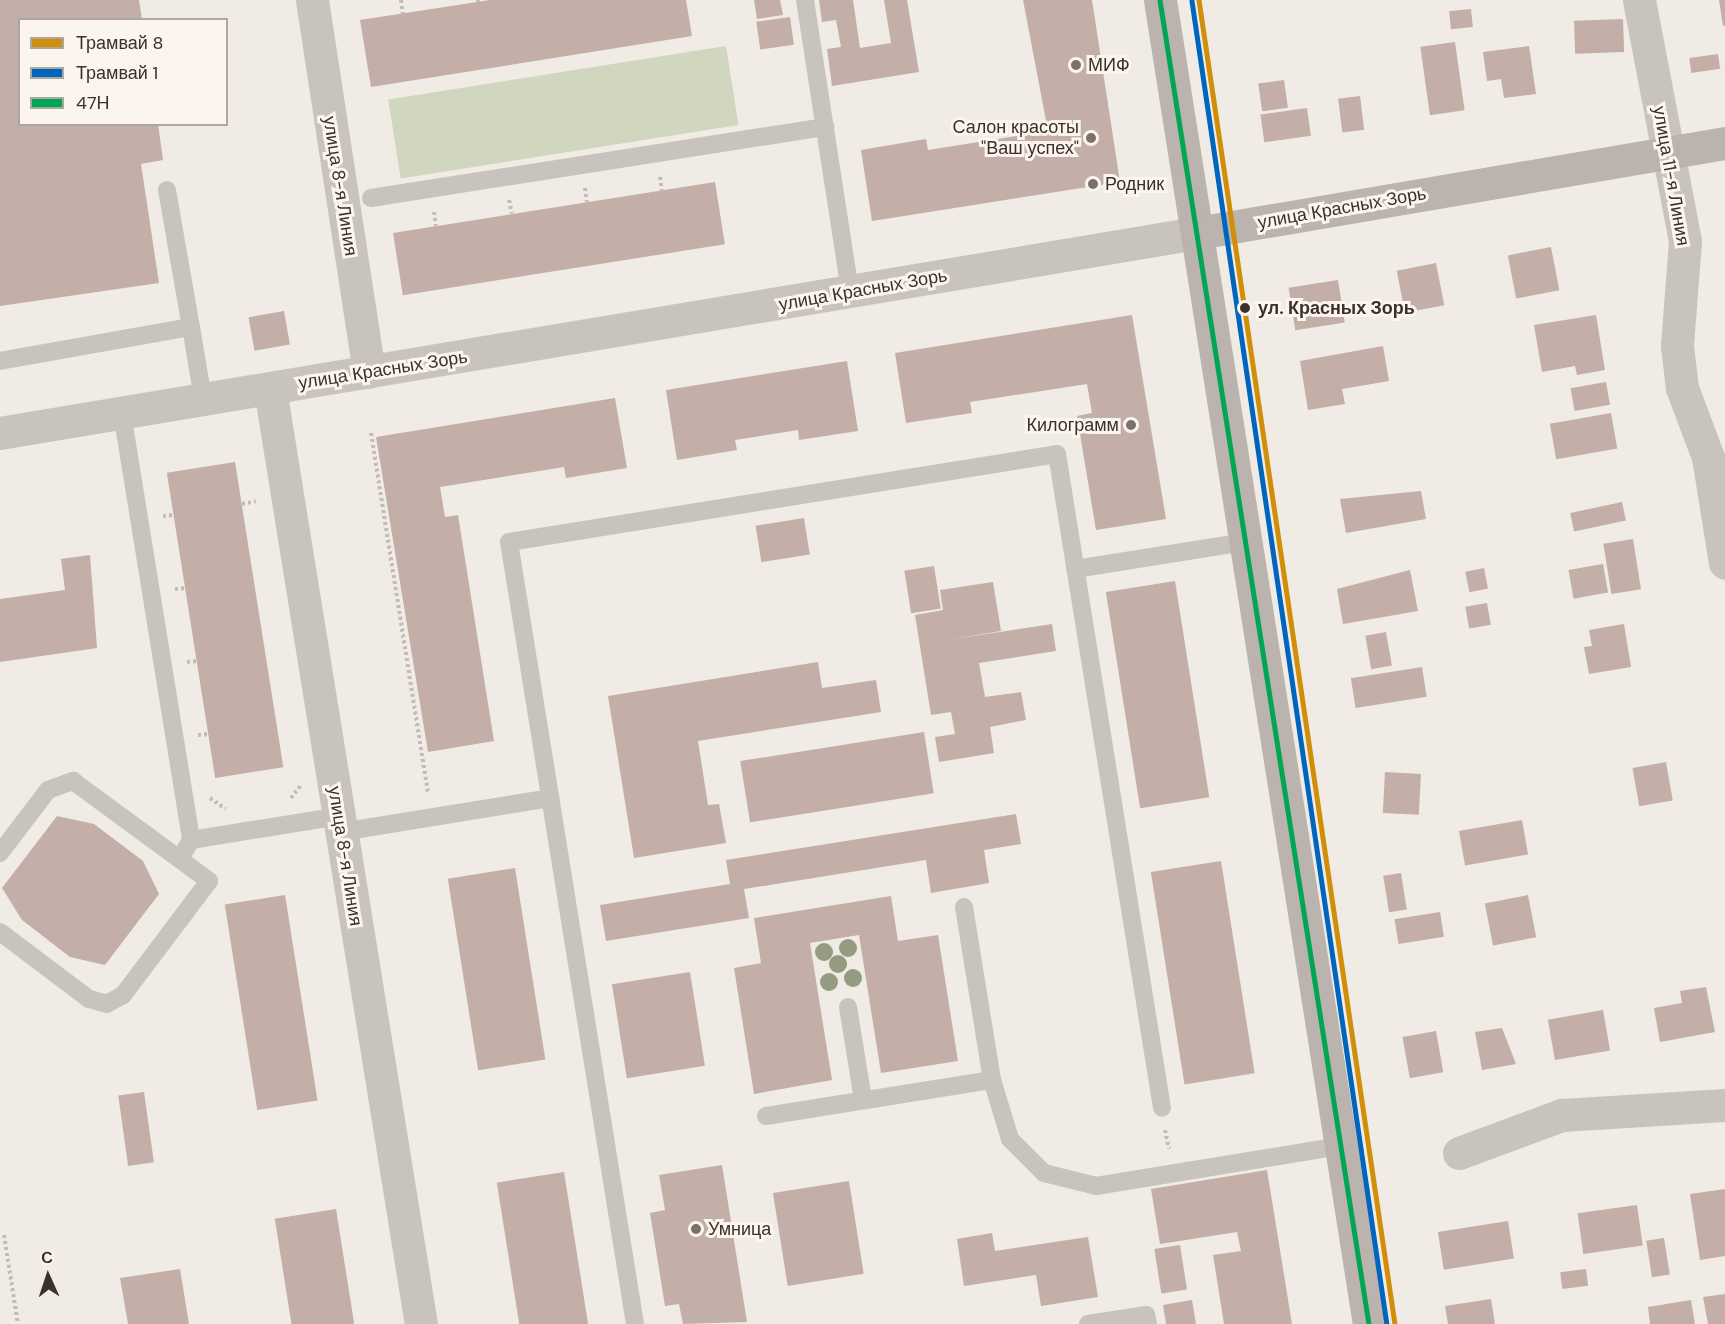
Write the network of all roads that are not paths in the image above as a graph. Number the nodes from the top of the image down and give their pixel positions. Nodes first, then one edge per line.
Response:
1 (312, 0) edge
2 (805, 0) edge
3 (1160, 0) edge
4 (1639, 0) edge
5 (825, 127) junction
6 (1725, 144) edge
7 (1669, 152) junction
8 (166, 190) dead end
9 (371, 198) dead end
10 (1197, 232) junction
11 (850, 292) junction
12 (191, 327) junction
13 (0, 361) edge
14 (369, 372) junction
15 (270, 388) junction
16 (203, 399) junction
17 (122, 412) junction
18 (0, 433) edge
19 (1246, 542) junction
20 (1725, 563) edge
21 (1075, 569) junction
22 (550, 798) junction
23 (340, 824) junction
24 (191, 840) junction
25 (0, 853) edge
26 (180, 860) junction
27 (964, 907) dead end
28 (0, 932) edge
29 (848, 1007) dead end
30 (992, 1080) junction
31 (863, 1100) junction
32 (1725, 1105) edge
33 (1162, 1108) road end
34 (766, 1116) dead end
35 (1341, 1146) junction
36 (1459, 1153) dead end
37 (421, 1324) edge
38 (635, 1324) edge
39 (1088, 1324) edge
40 (1148, 1324) edge
41 (1369, 1324) edge

1 - 14 street, улица 8-я Линия
2 - 5 lane
3 - 10 main road
4 - 7 street, улица 11-я Линия
5 - 9 lane
5 - 11 lane
6 - 7 main road, улица Красных Зорь
7 - 10 main road, улица Красных Зорь
7 - 20 street, улица 11-я Линия
8 - 12 lane
10 - 11 street, улица Красных Зорь
10 - 19 main road
11 - 14 street, улица Красных Зорь
12 - 13 lane
12 - 16 lane
14 - 15 street, улица Красных Зорь
15 - 16 street, улица Красных Зорь
15 - 23 street, улица 8-я Линия
16 - 17 street, улица Красных Зорь
17 - 18 street, улица Красных Зорь
17 - 24 lane
19 - 21 lane
19 - 35 main road
21 - 22 lane
21 - 33 lane
22 - 23 lane
22 - 38 lane
23 - 24 lane
23 - 37 street, улица 8-я Линия
24 - 26 lane
25 - 26 lane
26 - 28 lane
27 - 30 lane
29 - 31 lane
30 - 31 lane
30 - 35 lane
31 - 34 lane
32 - 36 street
35 - 41 main road
39 - 40 lane

